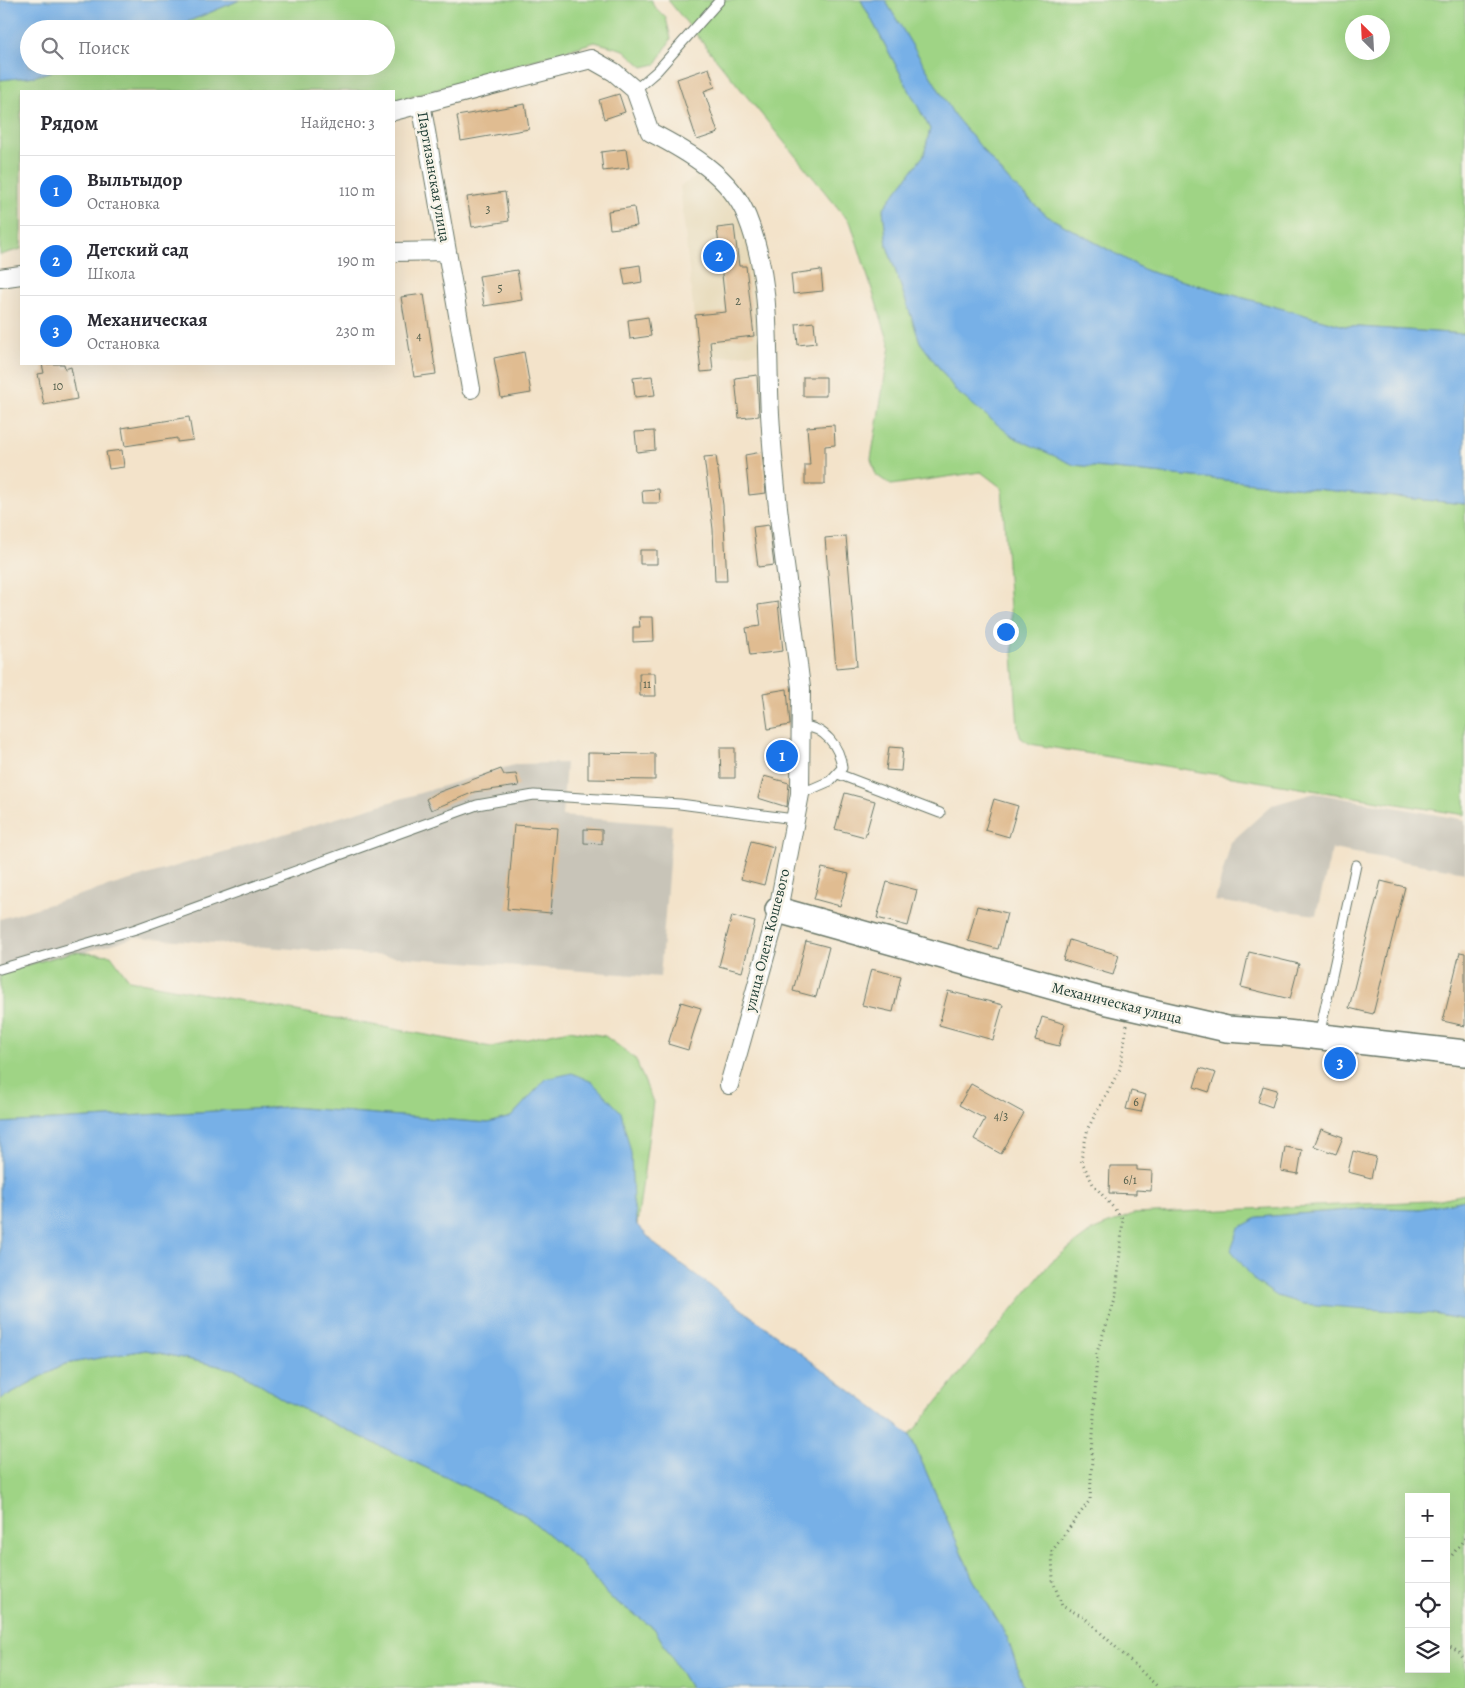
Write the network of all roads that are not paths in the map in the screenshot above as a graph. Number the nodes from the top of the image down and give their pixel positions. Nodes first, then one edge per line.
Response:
1 (720, 0) edge
2 (635, 90) junction
3 (421, 103) junction
4 (395, 111) edge
5 (395, 252) edge
6 (447, 252) junction
7 (20, 275) edge
8 (0, 278) edge
9 (471, 389) dead end
10 (802, 726) junction
11 (838, 774) junction
12 (800, 794) junction
13 (940, 813) dead end
14 (794, 819) junction
15 (1356, 864) dead end
16 (778, 910) junction
17 (0, 968) edge
18 (1318, 1036) junction
19 (1465, 1053) edge
20 (730, 1085) dead end

1 - 2 lane
2 - 3 street
2 - 10 street, улица Олега Кошевого
3 - 4 street
3 - 6 street, Партизанская улица
5 - 6 street, Партизанская улица
6 - 9 street, Партизанская улица
7 - 8 street
10 - 11 lane
10 - 12 street, улица Олега Кошевого
11 - 12 lane
11 - 13 lane
12 - 14 street, улица Олега Кошевого
14 - 16 street, улица Олега Кошевого
14 - 17 lane
15 - 18 lane
16 - 18 street, Механическая улица
16 - 20 street, улица Олега Кошевого
18 - 19 street, Механическая улица

